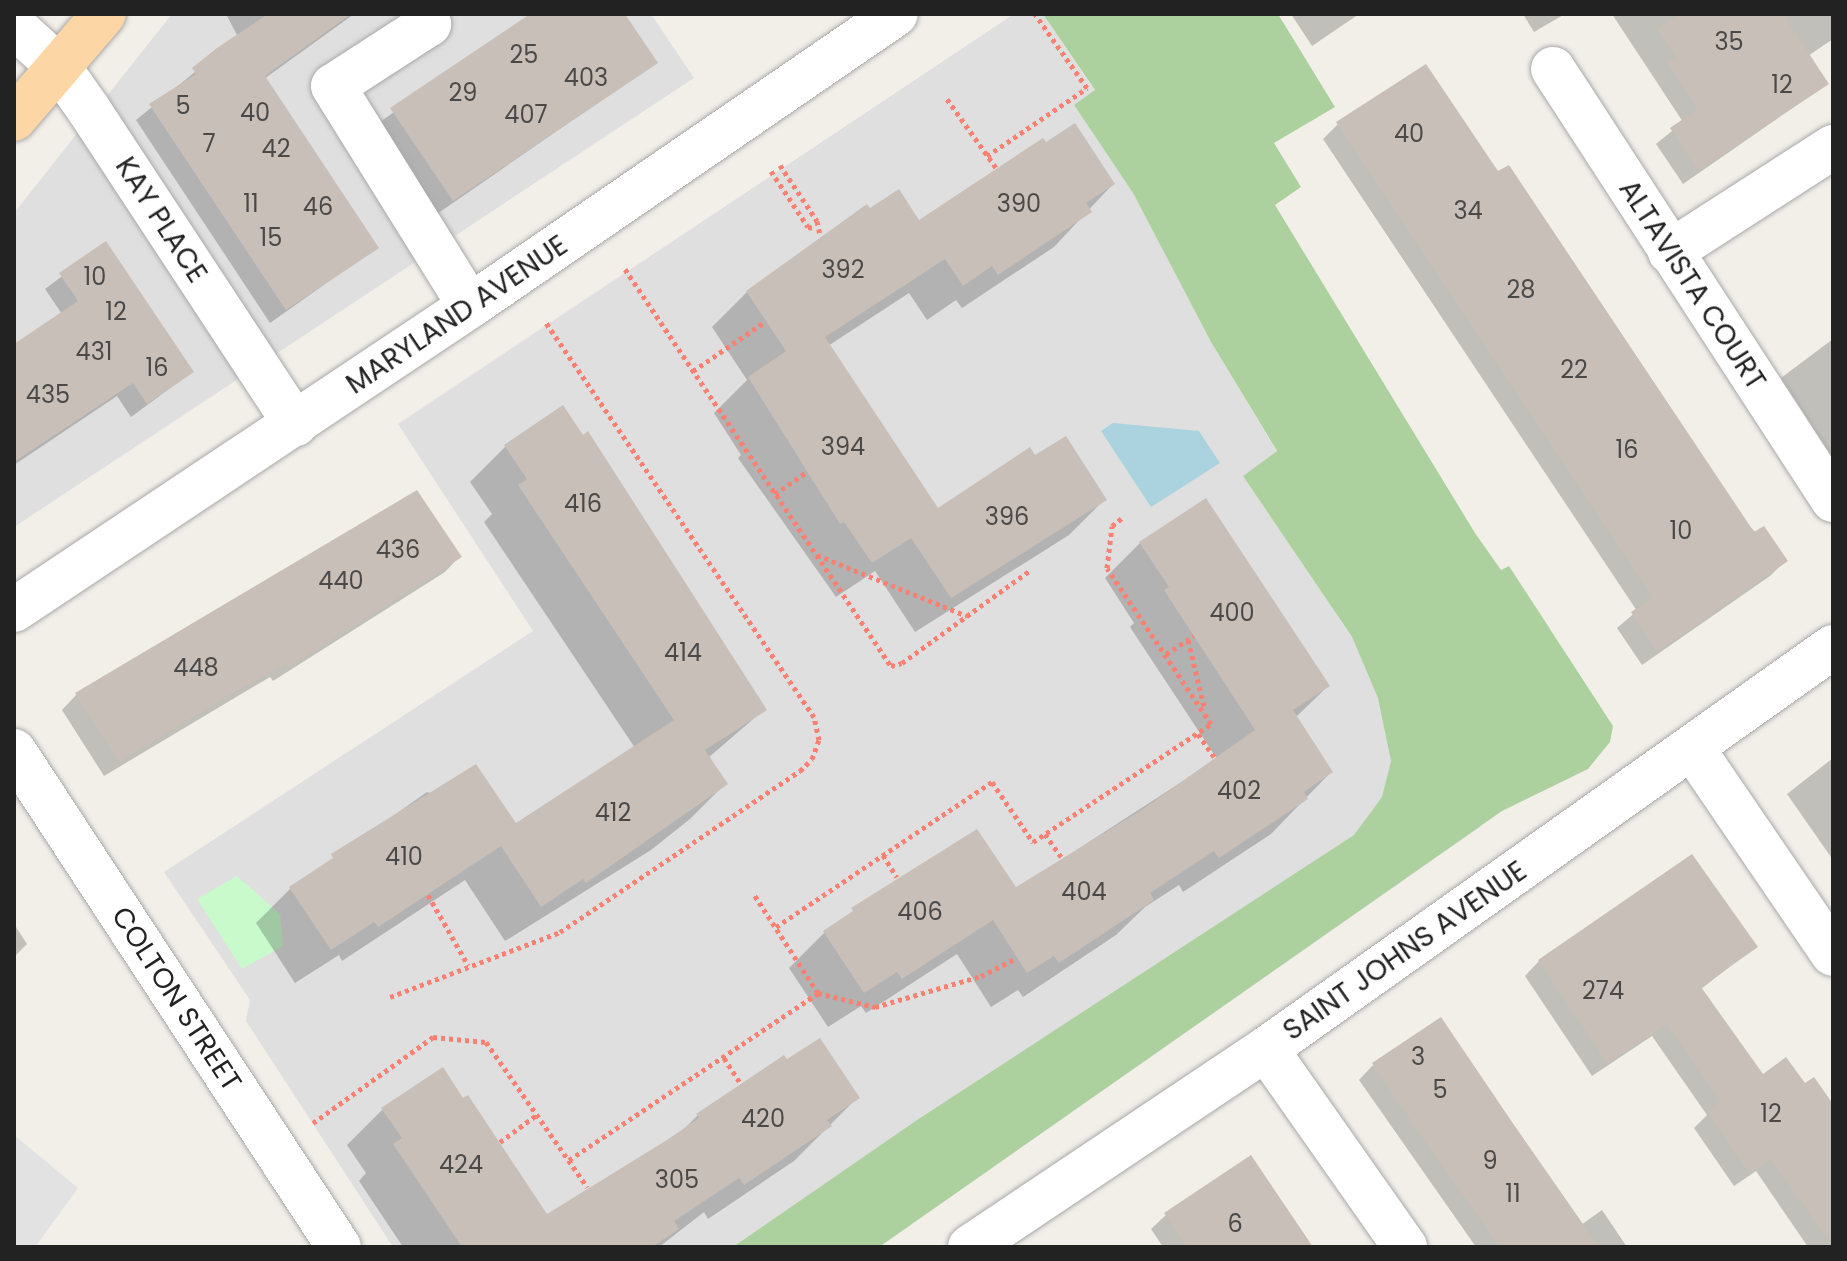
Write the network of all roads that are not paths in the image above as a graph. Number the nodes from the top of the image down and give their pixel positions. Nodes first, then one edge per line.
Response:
1 (104, 14) edge
2 (896, 14) edge
3 (432, 17) edge
4 (14, 26) edge
5 (58, 66) junction
6 (1553, 69) dead end
7 (14, 119) edge
8 (1833, 147) edge
9 (1670, 252) junction
10 (470, 306) junction
11 (295, 424) junction
12 (1833, 500) edge
13 (14, 610) edge
14 (1833, 647) edge
15 (1693, 749) junction
16 (14, 751) edge
17 (1833, 954) edge
18 (1266, 1049) junction
19 (339, 1247) edge
20 (970, 1247) edge
21 (1405, 1247) edge

1 - 5 main road
2 - 10 street, MARYLAND AVENUE
3 - 10 street
4 - 5 street, KAY PLACE
5 - 7 main road
5 - 11 street, KAY PLACE
6 - 9 street, ALTAVISTA COURT
8 - 9 street
9 - 12 street, ALTAVISTA COURT
10 - 11 street, MARYLAND AVENUE
11 - 13 street, MARYLAND AVENUE
14 - 15 street, SAINT JOHNS AVENUE
15 - 17 street
15 - 18 street, SAINT JOHNS AVENUE
16 - 19 street, COLTON STREET
18 - 20 street, SAINT JOHNS AVENUE
18 - 21 street

